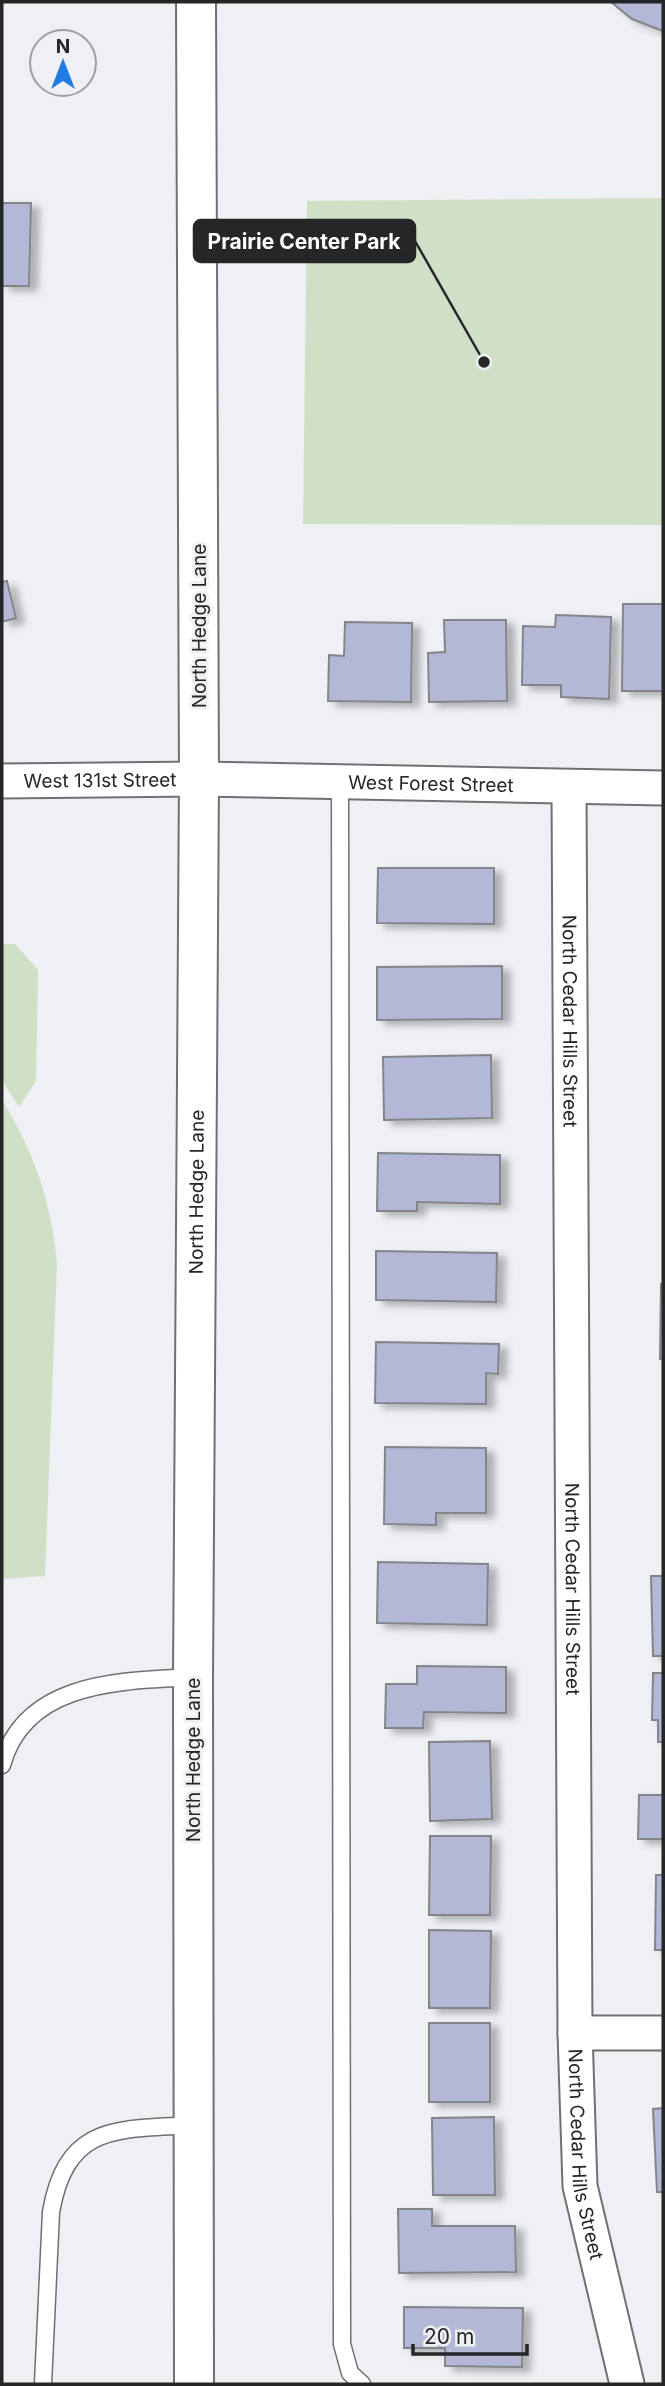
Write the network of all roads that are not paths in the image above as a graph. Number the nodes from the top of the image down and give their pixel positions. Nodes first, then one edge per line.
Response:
1 (195, 2) edge
2 (199, 779) junction
3 (2, 780) edge
4 (340, 783) junction
5 (569, 787) junction
6 (663, 788) edge
7 (193, 1677) junction
8 (2, 1765) edge
9 (575, 2033) junction
10 (663, 2033) edge
11 (195, 2124) junction
12 (43, 2384) edge
13 (194, 2384) edge
14 (362, 2384) edge
15 (627, 2384) edge

1 - 2 street, North Hedge Lane
2 - 3 street, West 131st Street
2 - 4 street, West Forest Street
2 - 7 street, North Hedge Lane
4 - 5 street, West Forest Street
4 - 14 lane
5 - 6 street, West Forest Street
5 - 9 street, North Cedar Hills Street
7 - 8 lane
7 - 11 street, North Hedge Lane
9 - 10 street
9 - 15 street, North Cedar Hills Street
11 - 12 lane
11 - 13 street, North Hedge Lane

